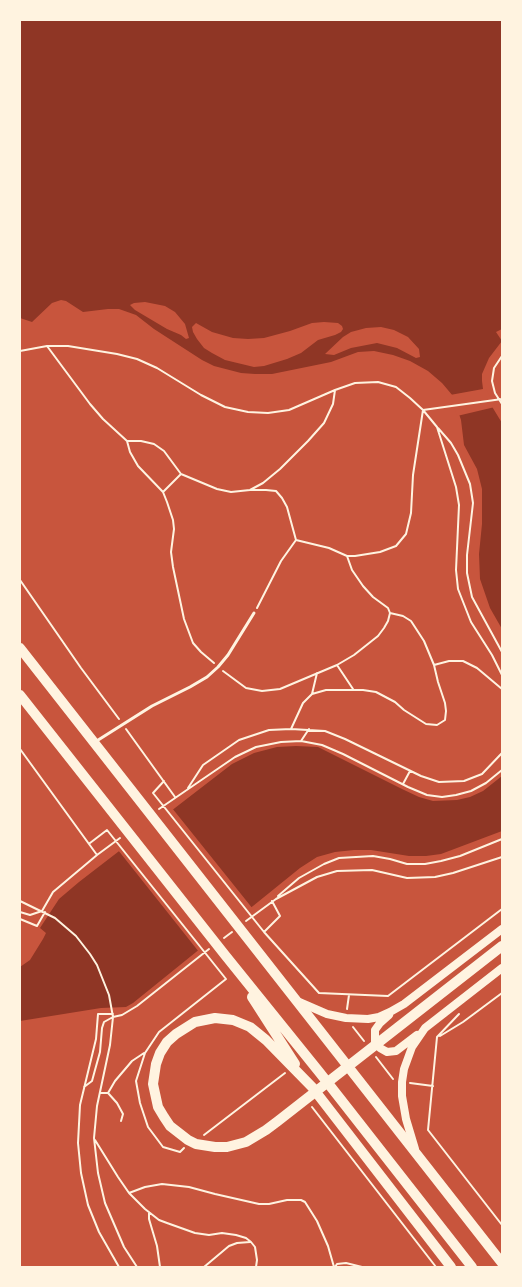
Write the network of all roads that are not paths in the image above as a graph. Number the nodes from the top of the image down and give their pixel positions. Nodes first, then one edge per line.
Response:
1 (254, 613) road end
2 (20, 648) edge
3 (20, 695) edge
4 (94, 743) junction
5 (502, 929) edge
6 (502, 946) edge
7 (224, 956) junction
8 (502, 968) edge
9 (296, 1001) junction
10 (404, 1004) junction
11 (425, 1028) junction
12 (314, 1089) junction
13 (418, 1156) junction
14 (502, 1263) edge
15 (451, 1267) edge
16 (472, 1267) edge

1 - 4 lane
2 - 4 main road
3 - 7 main road
4 - 9 main road
5 - 10 main road
6 - 12 main road
7 - 12 main road
7 - 16 main road
8 - 11 main road
9 - 10 main road
9 - 13 main road
10 - 11 main road
11 - 13 main road
12 - 15 main road
13 - 14 main road

